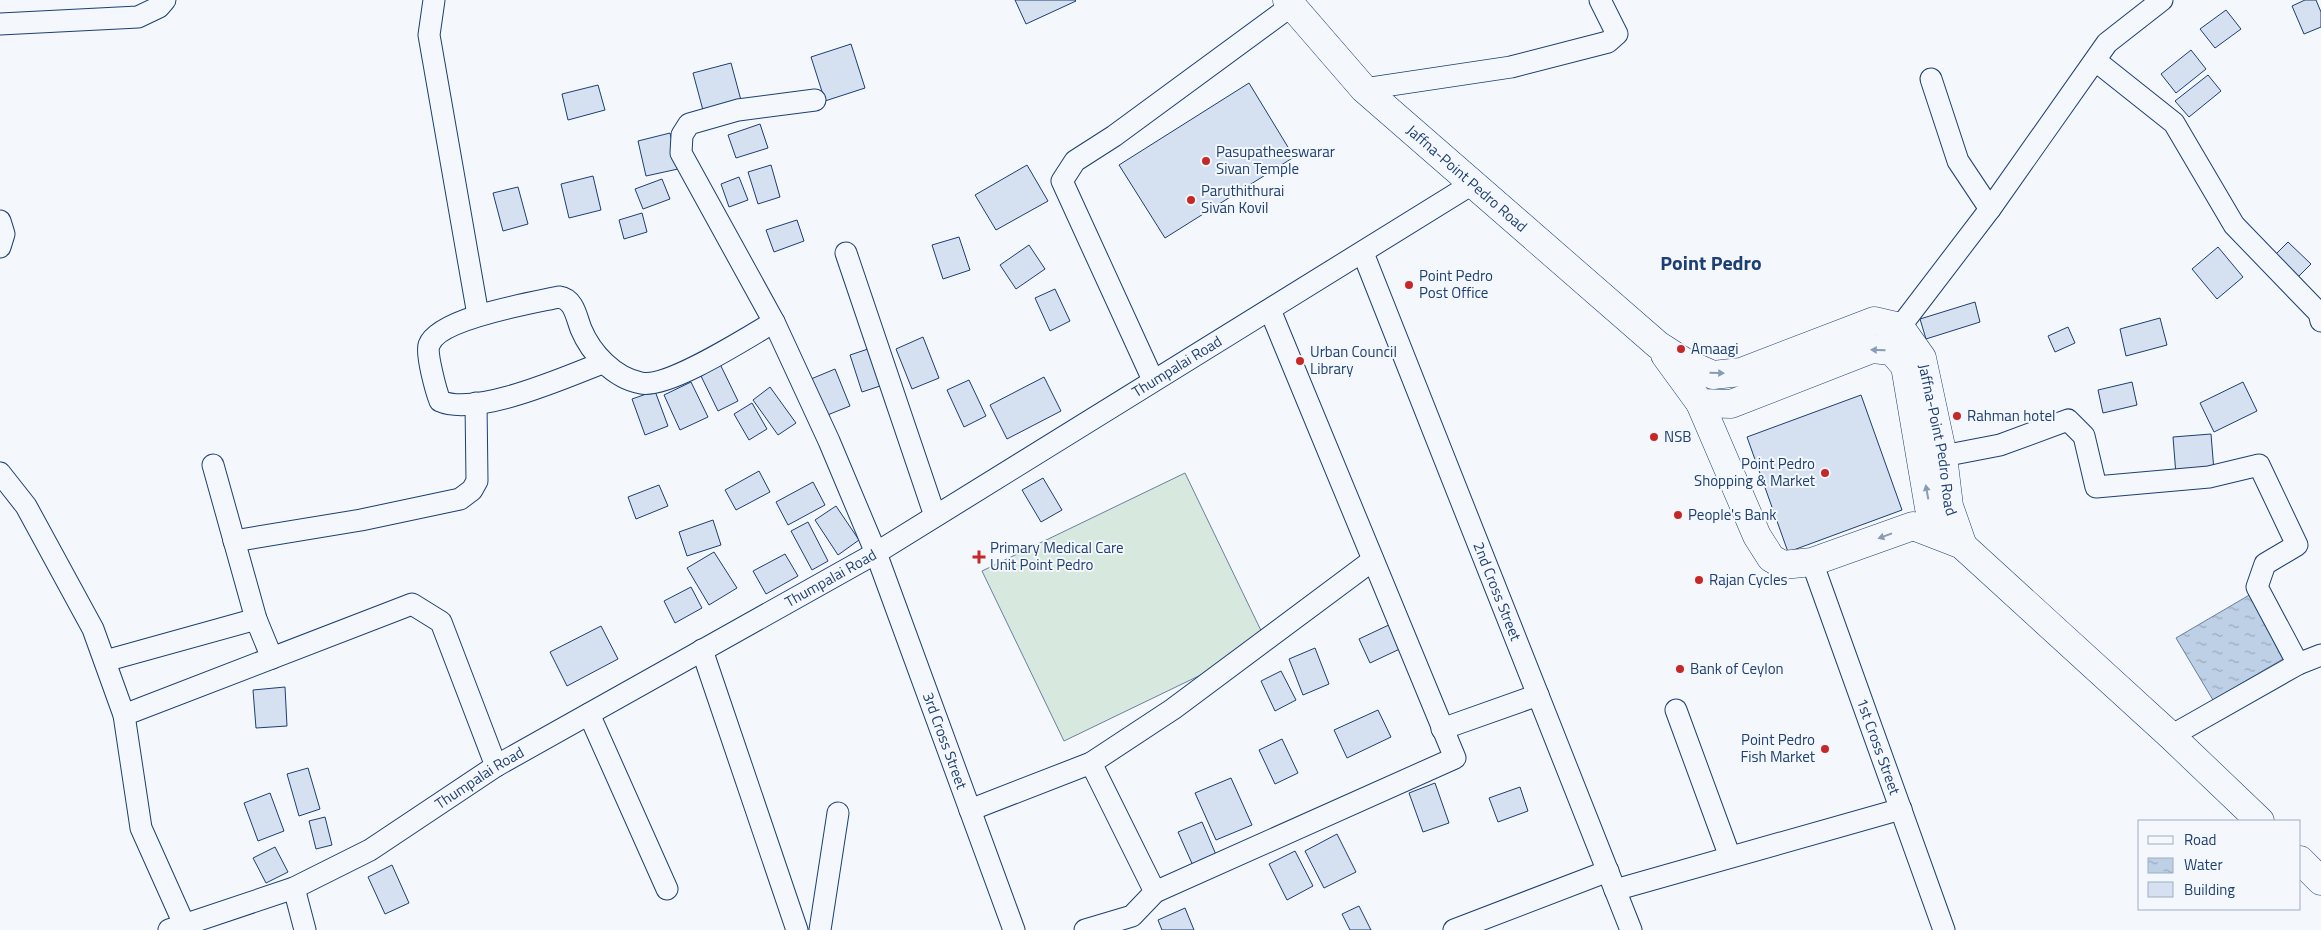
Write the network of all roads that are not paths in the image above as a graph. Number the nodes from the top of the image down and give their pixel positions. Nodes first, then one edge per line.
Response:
1 (164, 0) edge
2 (434, 0) edge
3 (1600, 0) edge
4 (1289, 3) edge
5 (2155, 3) edge
6 (0, 24) edge
7 (2096, 61) junction
8 (1931, 79) dead end
9 (1364, 89) junction
10 (815, 100) dead end
11 (1472, 184) junction
12 (1990, 209) junction
13 (0, 221) edge
14 (0, 247) edge
15 (846, 253) dead end
16 (1362, 253) junction
17 (1270, 310) junction
18 (478, 315) junction
19 (2321, 321) edge
20 (774, 322) junction
21 (1900, 328) junction
22 (1658, 345) junction
23 (602, 362) junction
24 (1153, 380) junction
25 (476, 403) junction
26 (1700, 403) junction
27 (1942, 456) junction
28 (213, 465) dead end
29 (0, 473) edge
30 (935, 516) junction
31 (234, 541) junction
32 (1963, 546) junction
33 (876, 552) junction
34 (1373, 560) junction
35 (1812, 562) junction
36 (256, 619) junction
37 (702, 650) junction
38 (2321, 655) edge
39 (272, 658) junction
40 (105, 661) junction
41 (2298, 664) junction
42 (1538, 695) junction
43 (1676, 710) dead end
44 (589, 714) junction
45 (124, 715) junction
46 (1442, 729) junction
47 (2171, 736) junction
48 (1091, 763) junction
49 (496, 766) junction
50 (1901, 809) junction
51 (970, 810) junction
52 (838, 813) dead end
53 (2259, 820) edge
54 (1730, 858) junction
55 (2301, 861) edge
56 (1612, 880) junction
57 (2321, 881) edge
58 (294, 888) junction
59 (667, 889) dead end
60 (1155, 892) junction
61 (176, 927) edge
62 (306, 930) edge
63 (797, 930) edge
64 (820, 930) edge
65 (1014, 930) edge
66 (1085, 930) edge
67 (1454, 930) edge
68 (1631, 930) edge
69 (1944, 930) edge

1 - 6 street
2 - 18 street
3 - 9 street
4 - 9 main road, Jaffna-Point Pedro Road
4 - 24 street
5 - 7 street
7 - 12 street
7 - 19 street
8 - 12 street
9 - 11 main road, Jaffna-Point Pedro Road
10 - 20 street, 3rd Cross Street
11 - 16 street, Thumpalai Road
11 - 22 main road, Jaffna-Point Pedro Road
12 - 21 street
13 - 14 street
15 - 30 street
16 - 17 street, Thumpalai Road
16 - 42 street, 2nd Cross Street
17 - 24 street, Thumpalai Road
17 - 34 street
18 - 23 street
18 - 25 street
20 - 23 street
20 - 33 street, 3rd Cross Street
22 -> 21 main road, Jaffna-Point Pedro Road
21 - 27 main road, Jaffna-Point Pedro Road
22 - 26 main road, Jaffna-Point Pedro Road
23 - 25 street
24 - 30 street, Thumpalai Road
25 - 31 street
32 -> 26 main road, Jaffna-Point Pedro Road
26 - 35 main road, Jaffna-Point Pedro Road
27 - 32 main road, Jaffna-Point Pedro Road
27 - 41 street
28 - 31 street
29 - 40 street
30 - 33 street, Thumpalai Road
31 - 36 street
32 -> 35 main road, Jaffna-Point Pedro Road
32 - 47 main road, Jaffna-Point Pedro Road
33 - 37 street, Thumpalai Road
33 - 51 street, 3rd Cross Street
34 - 46 street
34 - 48 street
35 - 50 street, 1st Cross Street
36 - 39 street
36 - 40 street
37 - 44 street, Thumpalai Road
37 - 63 street
38 - 41 street
39 - 45 street
39 - 49 street
40 - 45 street
41 - 47 street
42 - 46 street
42 - 56 street, 2nd Cross Street
43 - 54 street
44 - 49 street, Thumpalai Road
44 - 59 street
45 - 61 street
46 - 60 street
47 - 53 main road, Jaffna-Point Pedro Road
48 - 51 street
48 - 60 street
49 - 58 street, Thumpalai Road
50 - 54 street
50 - 69 street, 1st Cross Street
51 - 65 street, 3rd Cross Street
52 - 64 street
54 - 56 street
55 - 57 main road
56 - 67 street
56 - 68 street, 2nd Cross Street
58 - 61 street, Thumpalai Road
58 - 62 street
60 - 66 street

